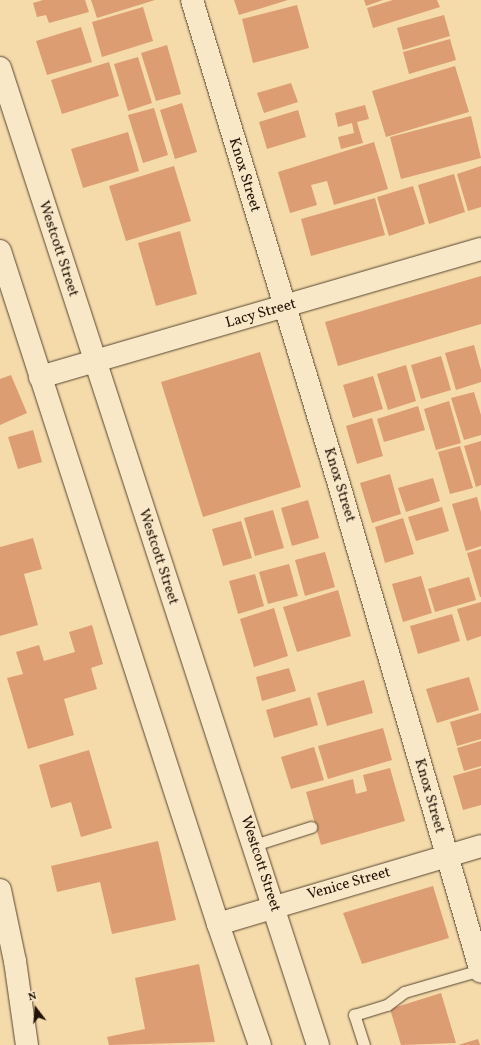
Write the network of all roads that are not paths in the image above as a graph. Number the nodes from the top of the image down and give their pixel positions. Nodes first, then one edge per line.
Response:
1 (192, 0) edge
2 (0, 68) edge
3 (481, 249) edge
4 (0, 252) edge
5 (283, 308) junction
6 (94, 362) junction
7 (40, 377) junction
8 (311, 827) dead end
9 (254, 845) junction
10 (481, 846) edge
11 (447, 856) junction
12 (0, 890) edge
13 (274, 906) junction
14 (218, 924) junction
15 (481, 971) edge
16 (27, 1045) edge
17 (260, 1045) edge
18 (318, 1045) edge
19 (364, 1045) edge

1 - 5 street, Knox Street
2 - 6 street, Westcott Street
3 - 5 street, Lacy Street
4 - 7 street
5 - 6 street, Lacy Street
5 - 11 street, Knox Street
6 - 7 street, Lacy Street
6 - 9 street, Westcott Street
7 - 14 street
8 - 9 lane
9 - 13 street, Westcott Street
10 - 11 street, Venice Street
11 - 13 street, Venice Street
11 - 15 street, Knox Street
12 - 16 street
13 - 14 street, Venice Street
13 - 18 street, Westcott Street
14 - 17 street
15 - 19 lane

